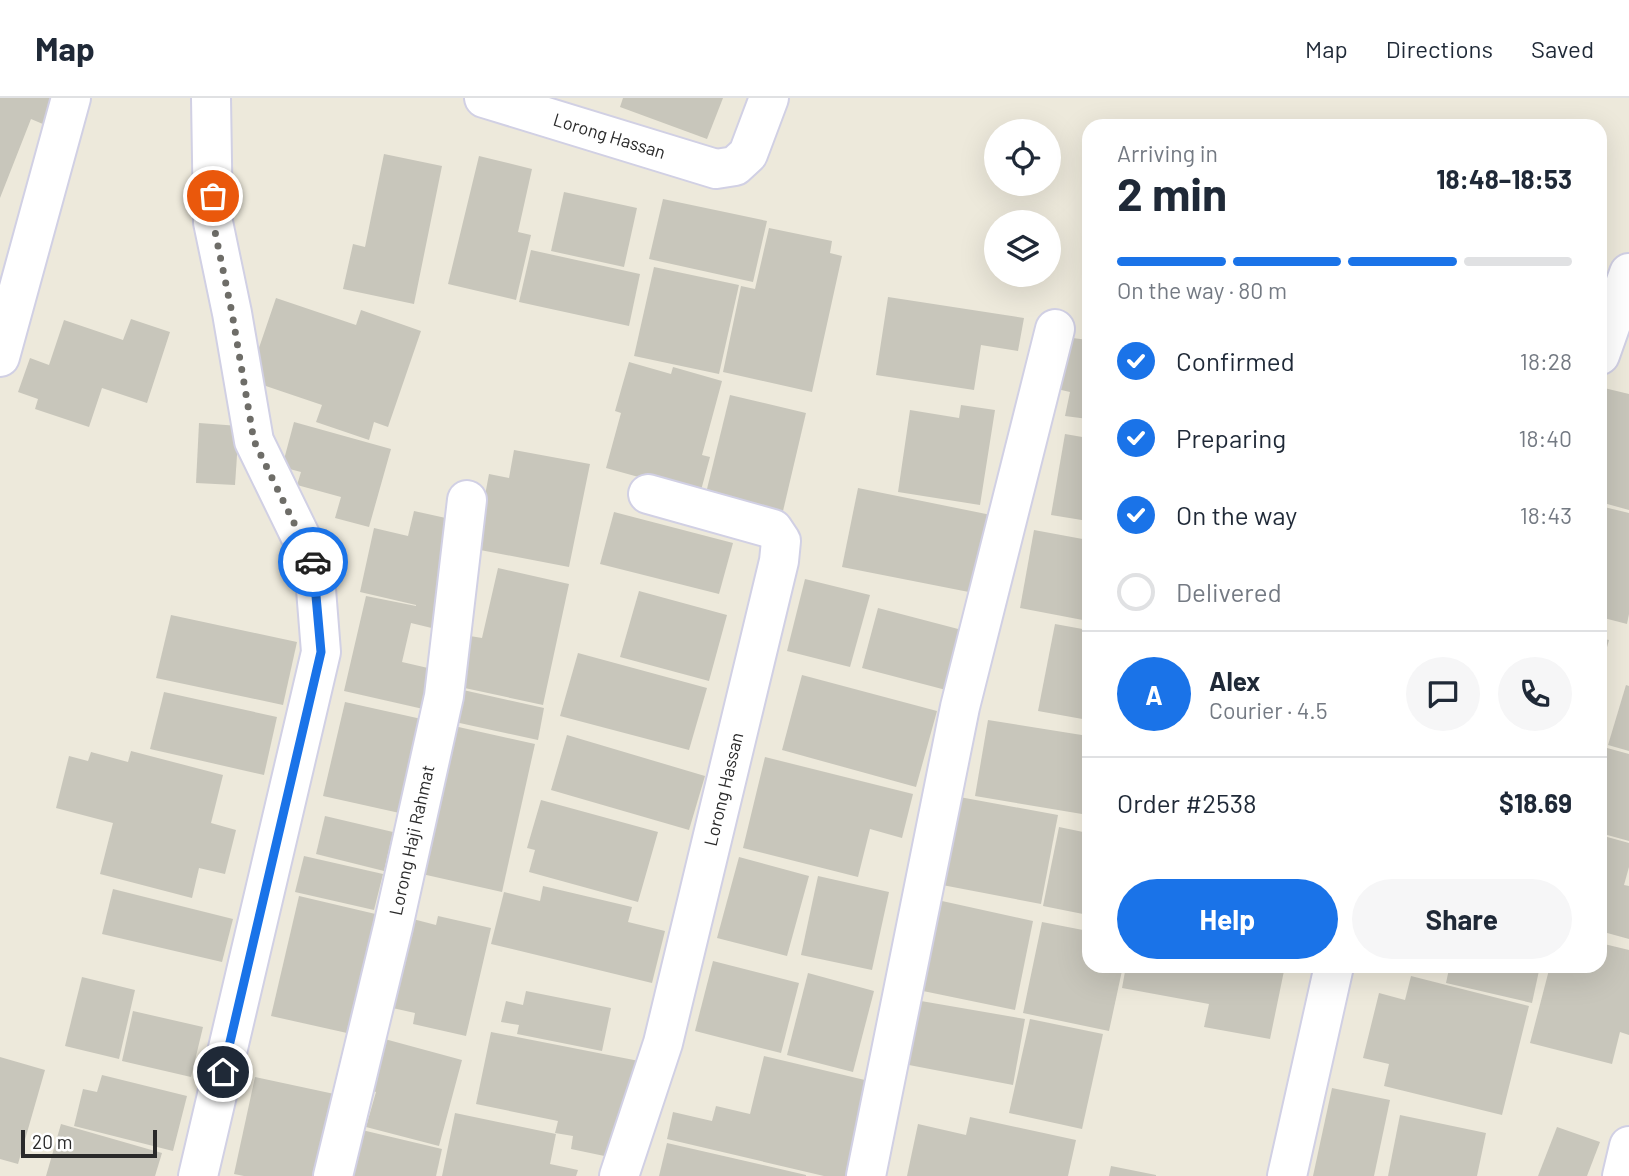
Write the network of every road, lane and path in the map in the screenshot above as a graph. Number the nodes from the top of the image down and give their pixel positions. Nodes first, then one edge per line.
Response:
1 (71, 98) edge
2 (211, 98) edge
3 (484, 98) edge
4 (769, 98) edge
5 (1629, 273) edge
6 (1055, 328) dead end
7 (1607, 336) edge
8 (0, 357) edge
9 (1607, 358) edge
10 (1629, 366) edge
11 (648, 494) dead end
12 (467, 500) dead end
13 (1332, 973) edge
14 (1629, 1146) edge
15 (198, 1176) edge
16 (333, 1176) edge
17 (619, 1176) edge
18 (866, 1176) edge
19 (1287, 1176) edge
20 (1622, 1176) edge

1 - 8 street
2 - 15 street
3 - 4 street, Lorong Hassan
5 - 7 street
6 - 18 street
9 - 10 street
11 - 17 street, Lorong Hassan
12 - 16 street, Lorong Haji Rahmat
13 - 19 street
14 - 20 street

